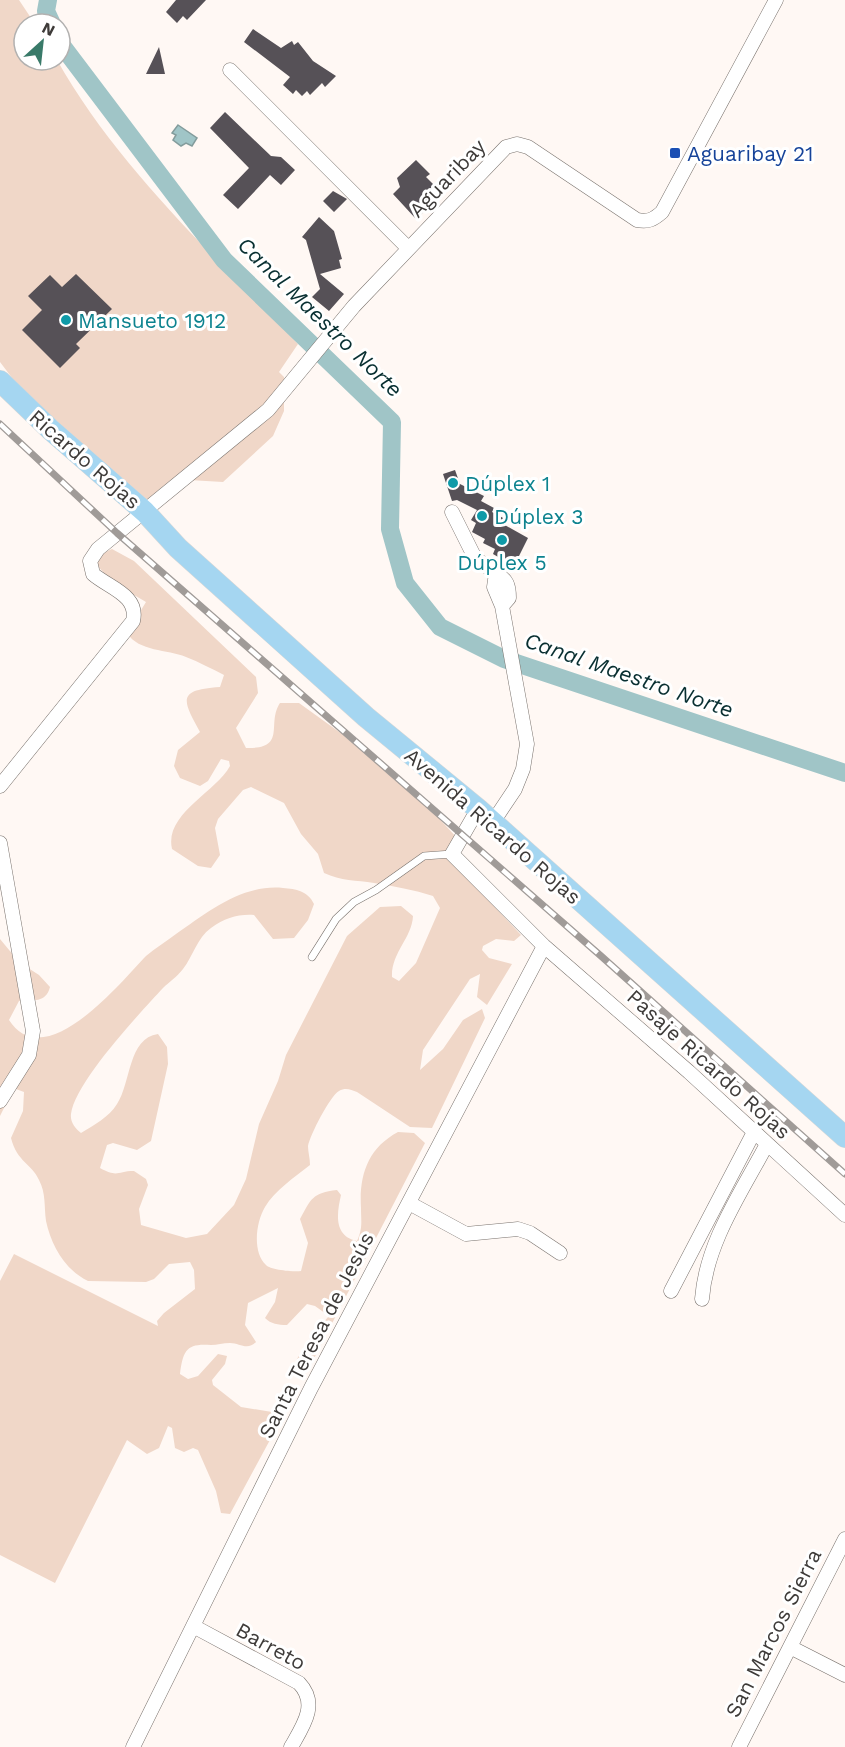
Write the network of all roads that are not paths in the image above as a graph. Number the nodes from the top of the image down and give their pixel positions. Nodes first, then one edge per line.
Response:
1 (776, 0) edge
2 (230, 70) dead end
3 (408, 249) junction
4 (0, 381) edge
5 (145, 512) junction
6 (452, 512) dead end
7 (0, 786) edge
8 (485, 816) junction
9 (0, 843) edge
10 (452, 854) junction
11 (544, 946) junction
12 (312, 957) dead end
13 (0, 1101) edge
14 (754, 1132) junction
15 (845, 1137) edge
16 (767, 1143) junction
17 (409, 1203) junction
18 (845, 1215) edge
19 (560, 1253) dead end
20 (671, 1291) dead end
21 (702, 1299) dead end
22 (845, 1539) edge
23 (193, 1626) junction
24 (790, 1647) junction
25 (845, 1675) edge
26 (133, 1747) edge
27 (291, 1747) edge
28 (739, 1747) edge

1 - 3 street, Aguaribay
2 - 3 street
3 - 5 street, Aguaribay
4 - 5 main road, Ricardo Rojas
5 - 7 street, Aguaribay
5 - 8 main road, Avenida Ricardo Rojas
6 - 8 street
8 - 10 street
8 - 15 main road, Avenida Ricardo Rojas
9 - 13 street
10 - 11 street, Pasaje Ricardo Rojas
10 - 12 lane
11 - 14 street, Pasaje Ricardo Rojas
11 - 17 street, Santa Teresa de Jesús
14 - 16 street, Pasaje Ricardo Rojas
14 - 20 street
16 - 18 street, Pasaje Ricardo Rojas
16 - 21 street
17 - 19 street
17 - 23 street, Santa Teresa de Jesús
22 - 24 street, San Marcos Sierra
23 - 26 street, Santa Teresa de Jesús
23 - 27 street, Barreto
24 - 25 street
24 - 28 street, San Marcos Sierra

